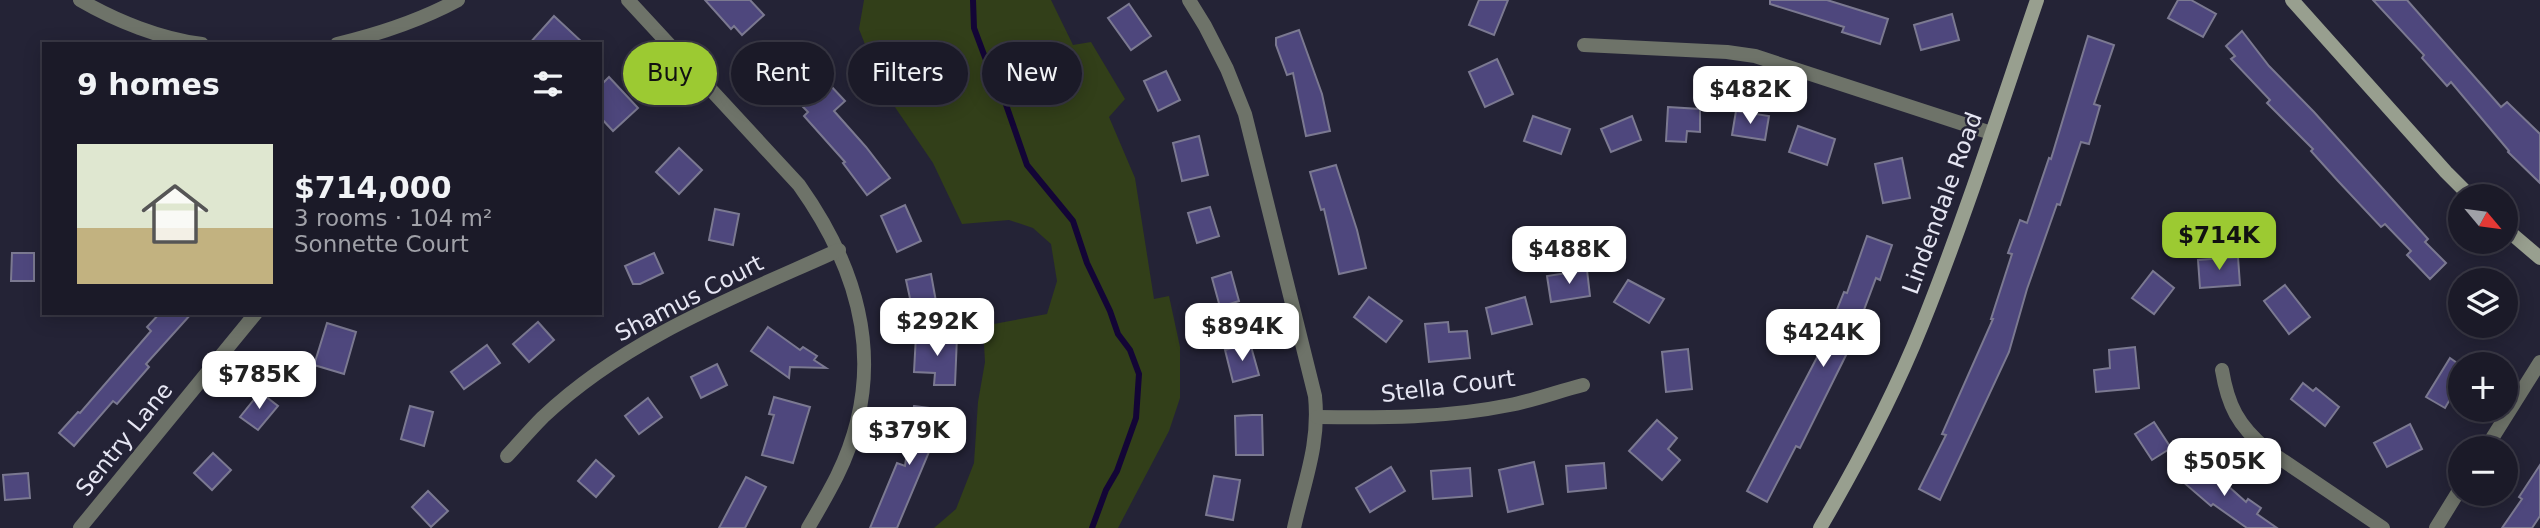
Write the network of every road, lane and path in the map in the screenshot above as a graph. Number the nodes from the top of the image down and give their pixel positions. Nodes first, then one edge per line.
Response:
1 (80, 0) edge
2 (458, 0) edge
3 (628, 0) edge
4 (1189, 0) edge
5 (2038, 0) edge
6 (2292, 0) edge
7 (194, 42) edge
8 (345, 42) edge
9 (1584, 45) dead end
10 (1991, 133) junction
11 (2459, 184) edge
12 (2518, 239) edge
13 (839, 250) junction
14 (2540, 258) edge
15 (254, 315) edge
16 (2540, 362) edge
17 (2222, 370) dead end
18 (1583, 385) dead end
19 (1317, 417) junction
20 (2494, 436) edge
21 (507, 456) dead end
22 (2450, 506) edge
23 (80, 528) edge
24 (808, 528) edge
25 (1294, 528) edge
26 (1820, 528) edge
27 (2383, 528) edge
28 (2436, 528) edge

1 - 7 street
2 - 8 street
3 - 13 street
4 - 19 street
5 - 10 street, Lindendale Road
6 - 11 street
9 - 10 street
10 - 26 street, Lindendale Road
12 - 14 street
13 - 21 street, Shamus Court
13 - 24 street
15 - 23 street, Sentry Lane
16 - 20 street
17 - 27 street
18 - 19 street, Stella Court
19 - 25 street
22 - 28 street

